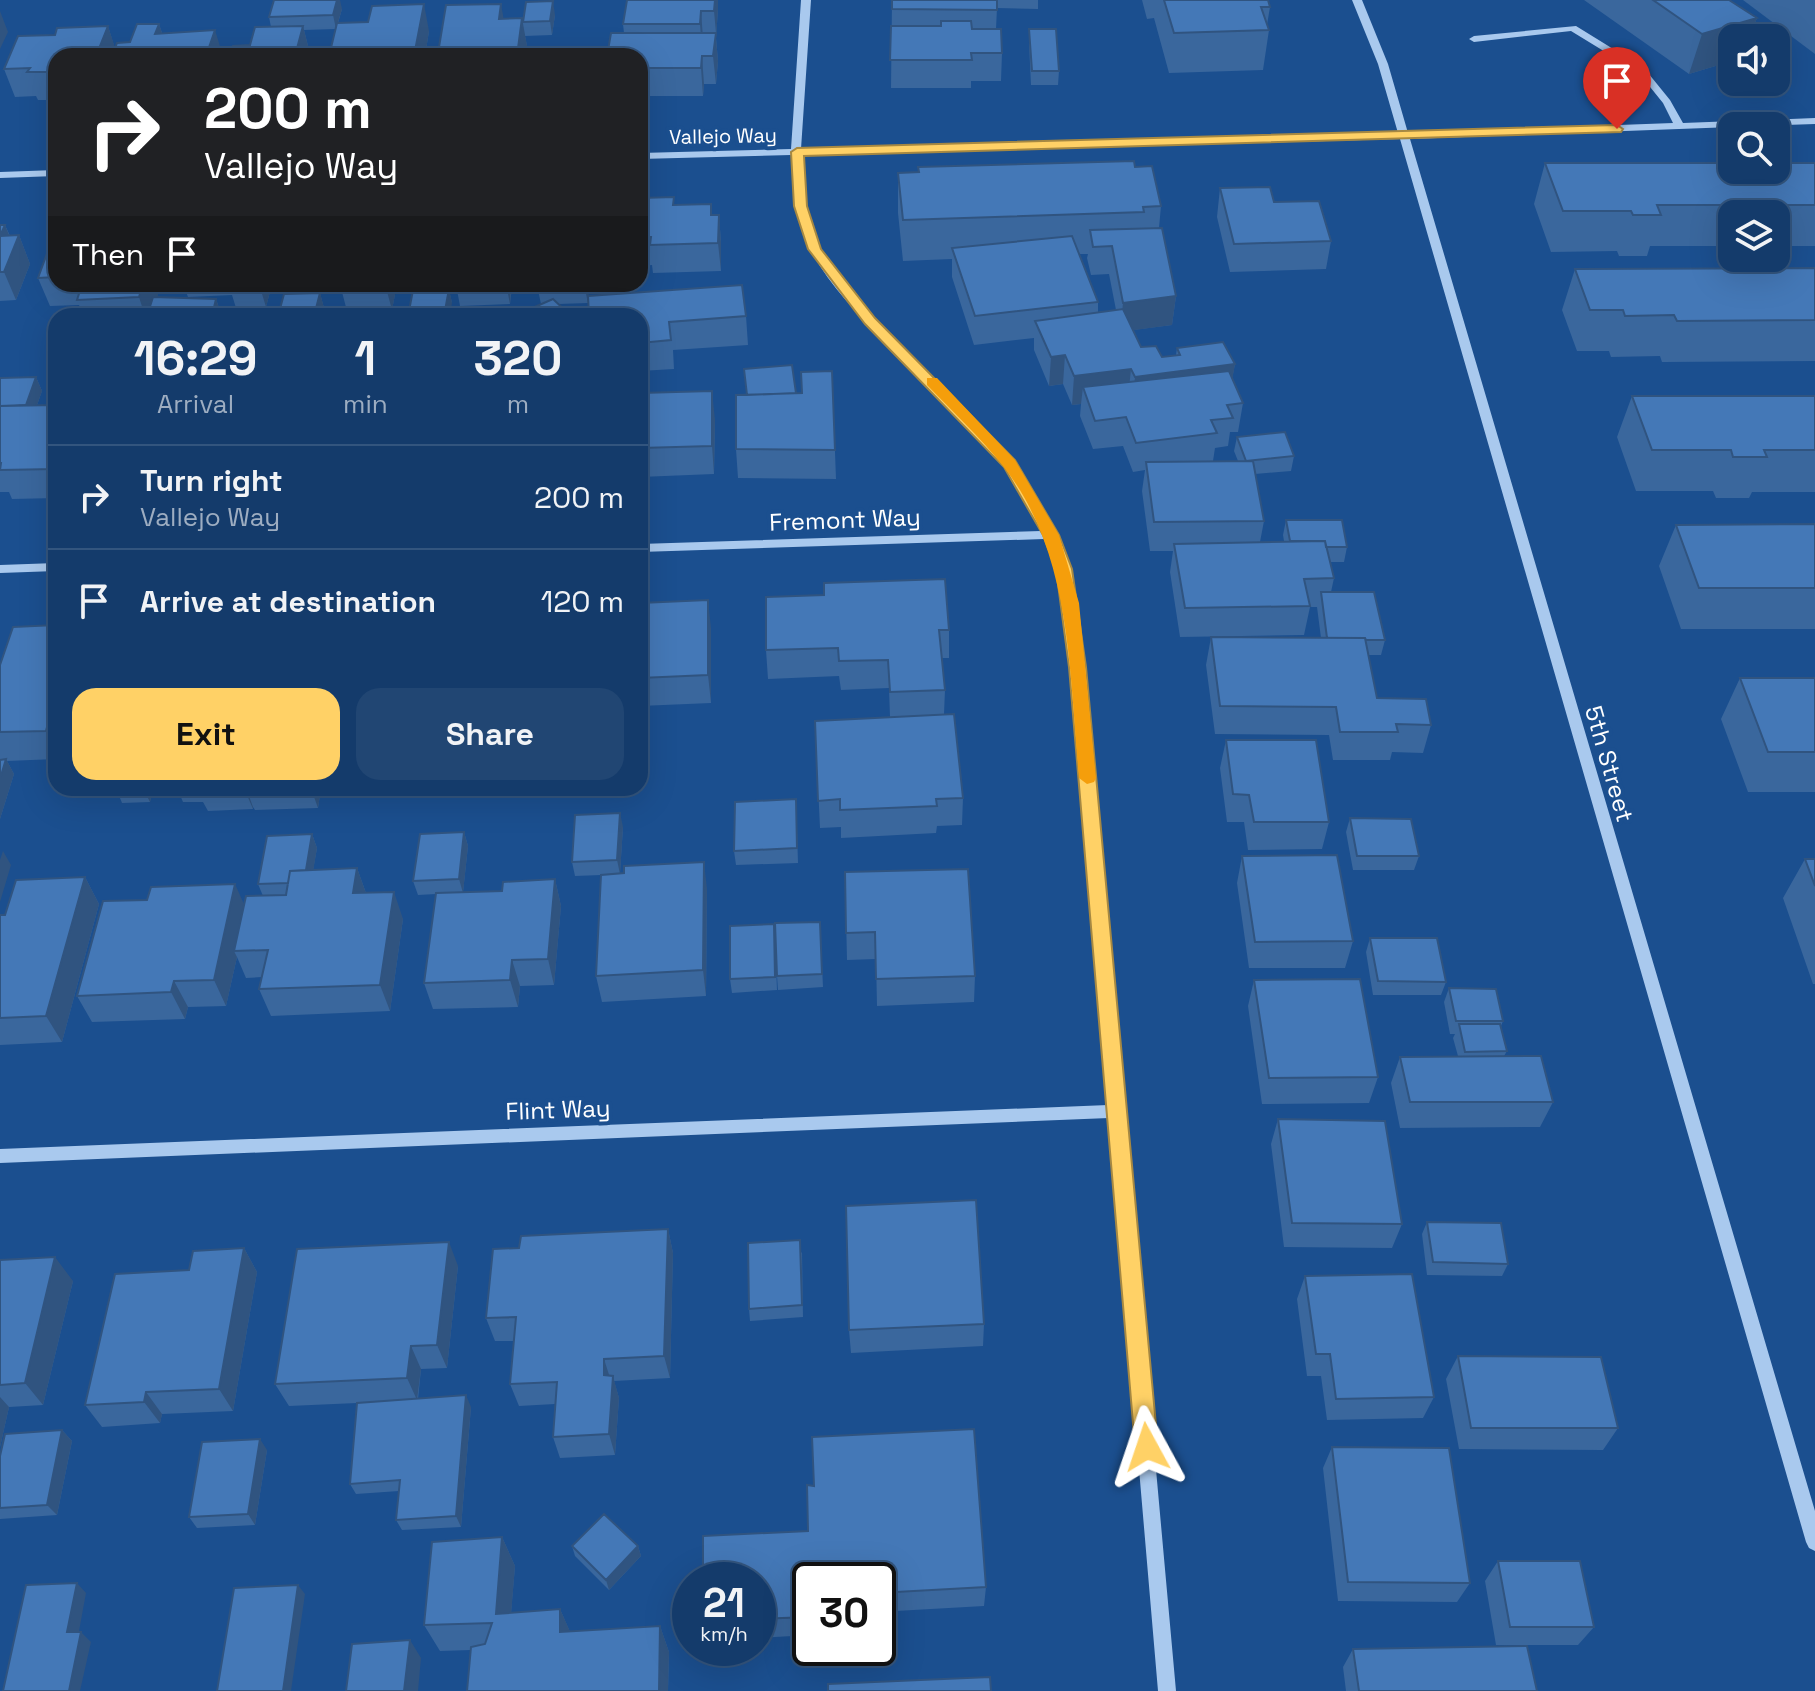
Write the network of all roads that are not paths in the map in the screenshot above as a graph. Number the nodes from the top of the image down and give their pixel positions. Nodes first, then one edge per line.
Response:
1 (806, 0) edge
2 (1357, 0) edge
3 (1474, 39) dead end
4 (1815, 121) edge
5 (1680, 127) junction
6 (1403, 136) junction
7 (797, 152) junction
8 (648, 156) edge
9 (48, 173) edge
10 (0, 175) edge
11 (1051, 535) junction
12 (648, 548) edge
13 (48, 567) edge
14 (0, 569) edge
15 (1118, 1111) junction
16 (0, 1156) edge
17 (1815, 1542) edge
18 (1167, 1691) edge

1 - 7 street
2 - 6 street, 5th Street
3 - 5 street
4 - 5 street, Vallejo Way
5 - 6 street, Vallejo Way
6 - 7 street, Vallejo Way
6 - 17 street, 5th Street
7 - 8 street, Vallejo Way
7 - 11 street
9 - 10 street
11 - 12 street, Fremont Way
11 - 15 street
13 - 14 street
15 - 16 street, Flint Way
15 - 18 street

